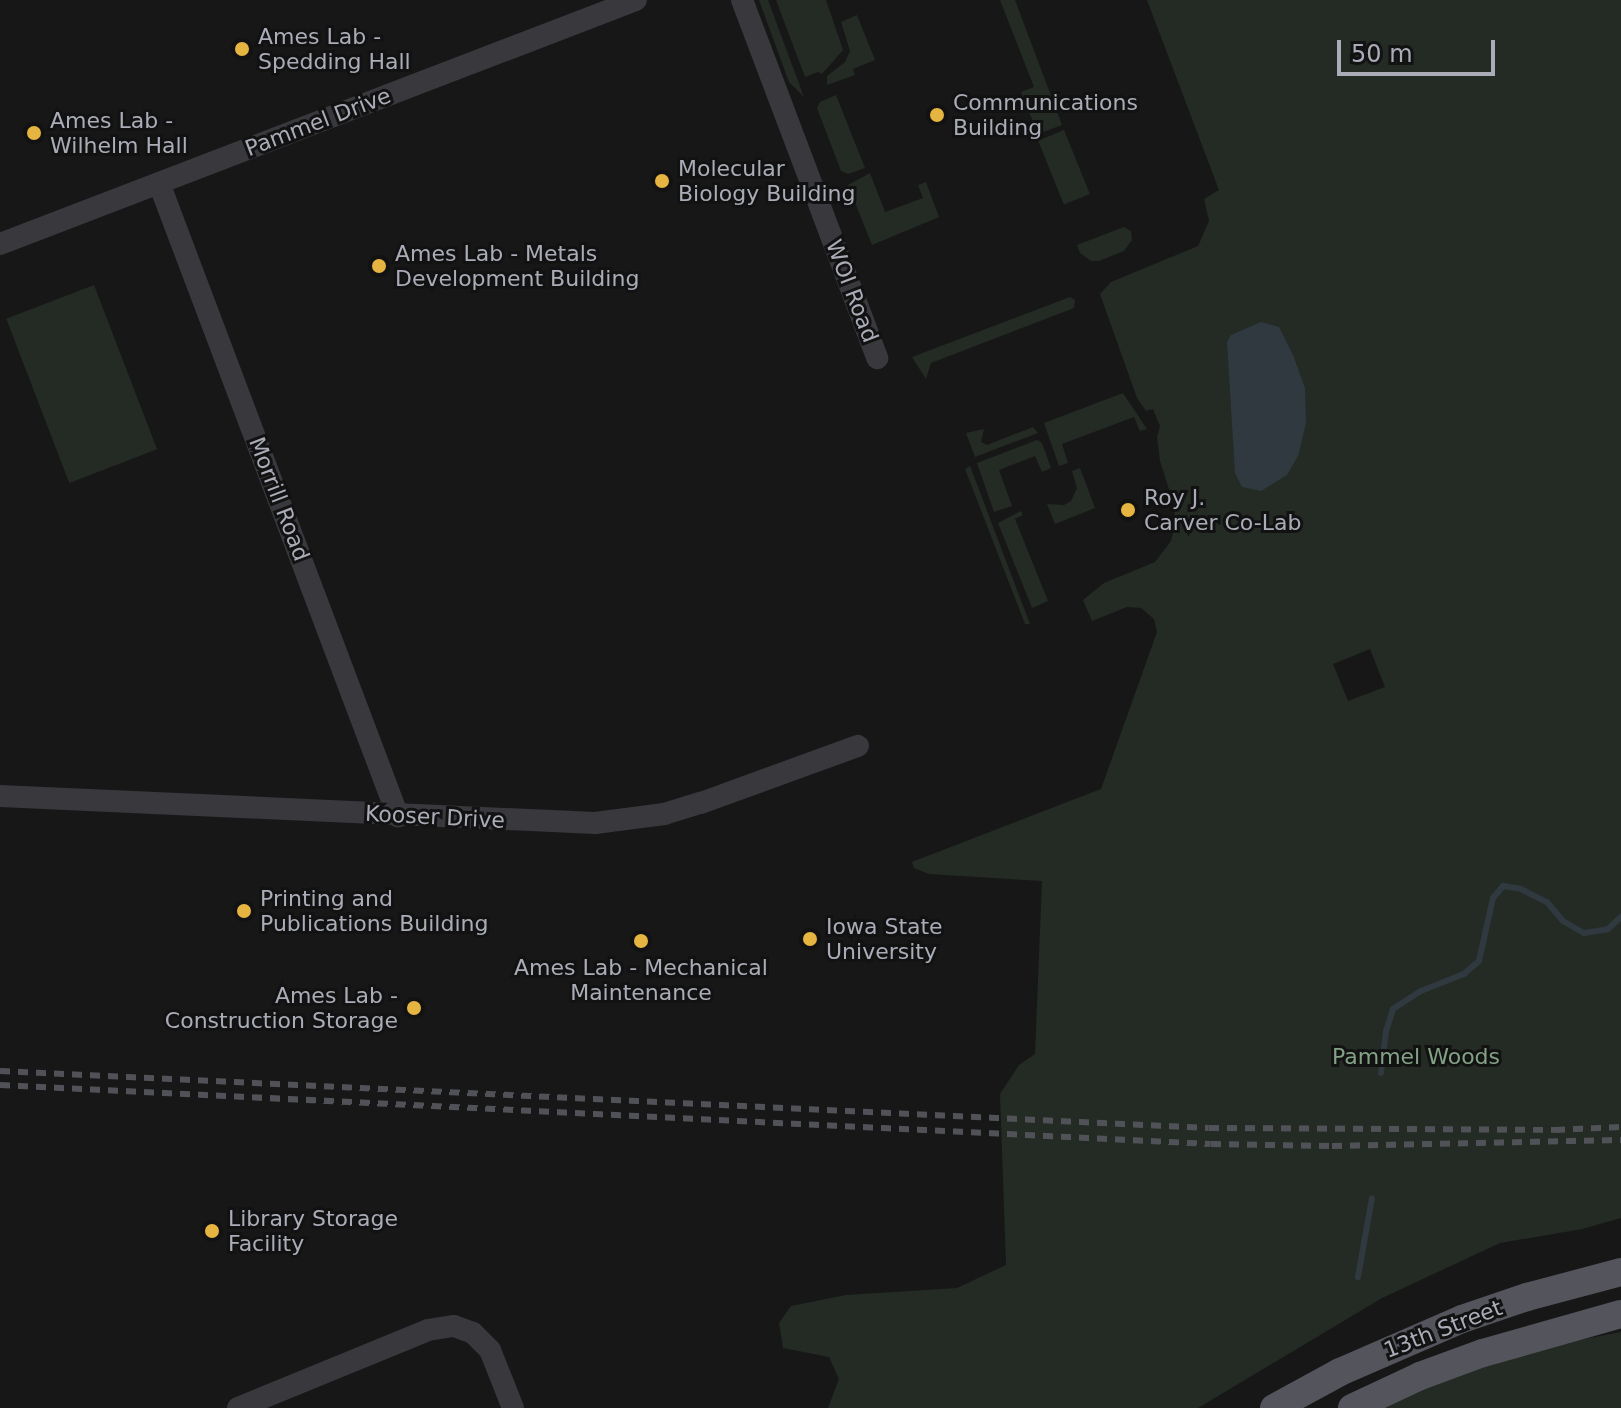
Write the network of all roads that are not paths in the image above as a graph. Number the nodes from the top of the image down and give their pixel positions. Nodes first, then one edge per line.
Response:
1 (636, 0) edge
2 (742, 0) edge
3 (159, 183) junction
4 (0, 244) edge
5 (877, 358) dead end
6 (858, 746) dead end
7 (0, 796) edge
8 (398, 816) junction
9 (1621, 1272) edge
10 (1621, 1314) edge
11 (238, 1408) edge
12 (513, 1408) edge
13 (1274, 1408) edge
14 (1352, 1408) edge

1 - 3 street, Pammel Drive
2 - 5 street, WOI Road
3 - 4 street, Pammel Drive
3 - 8 street, Morrill Road
6 - 8 street, Kooser Drive
7 - 8 street, Kooser Drive
9 - 13 main road, 13th Street
10 - 14 main road, 13th Street
11 - 12 street

